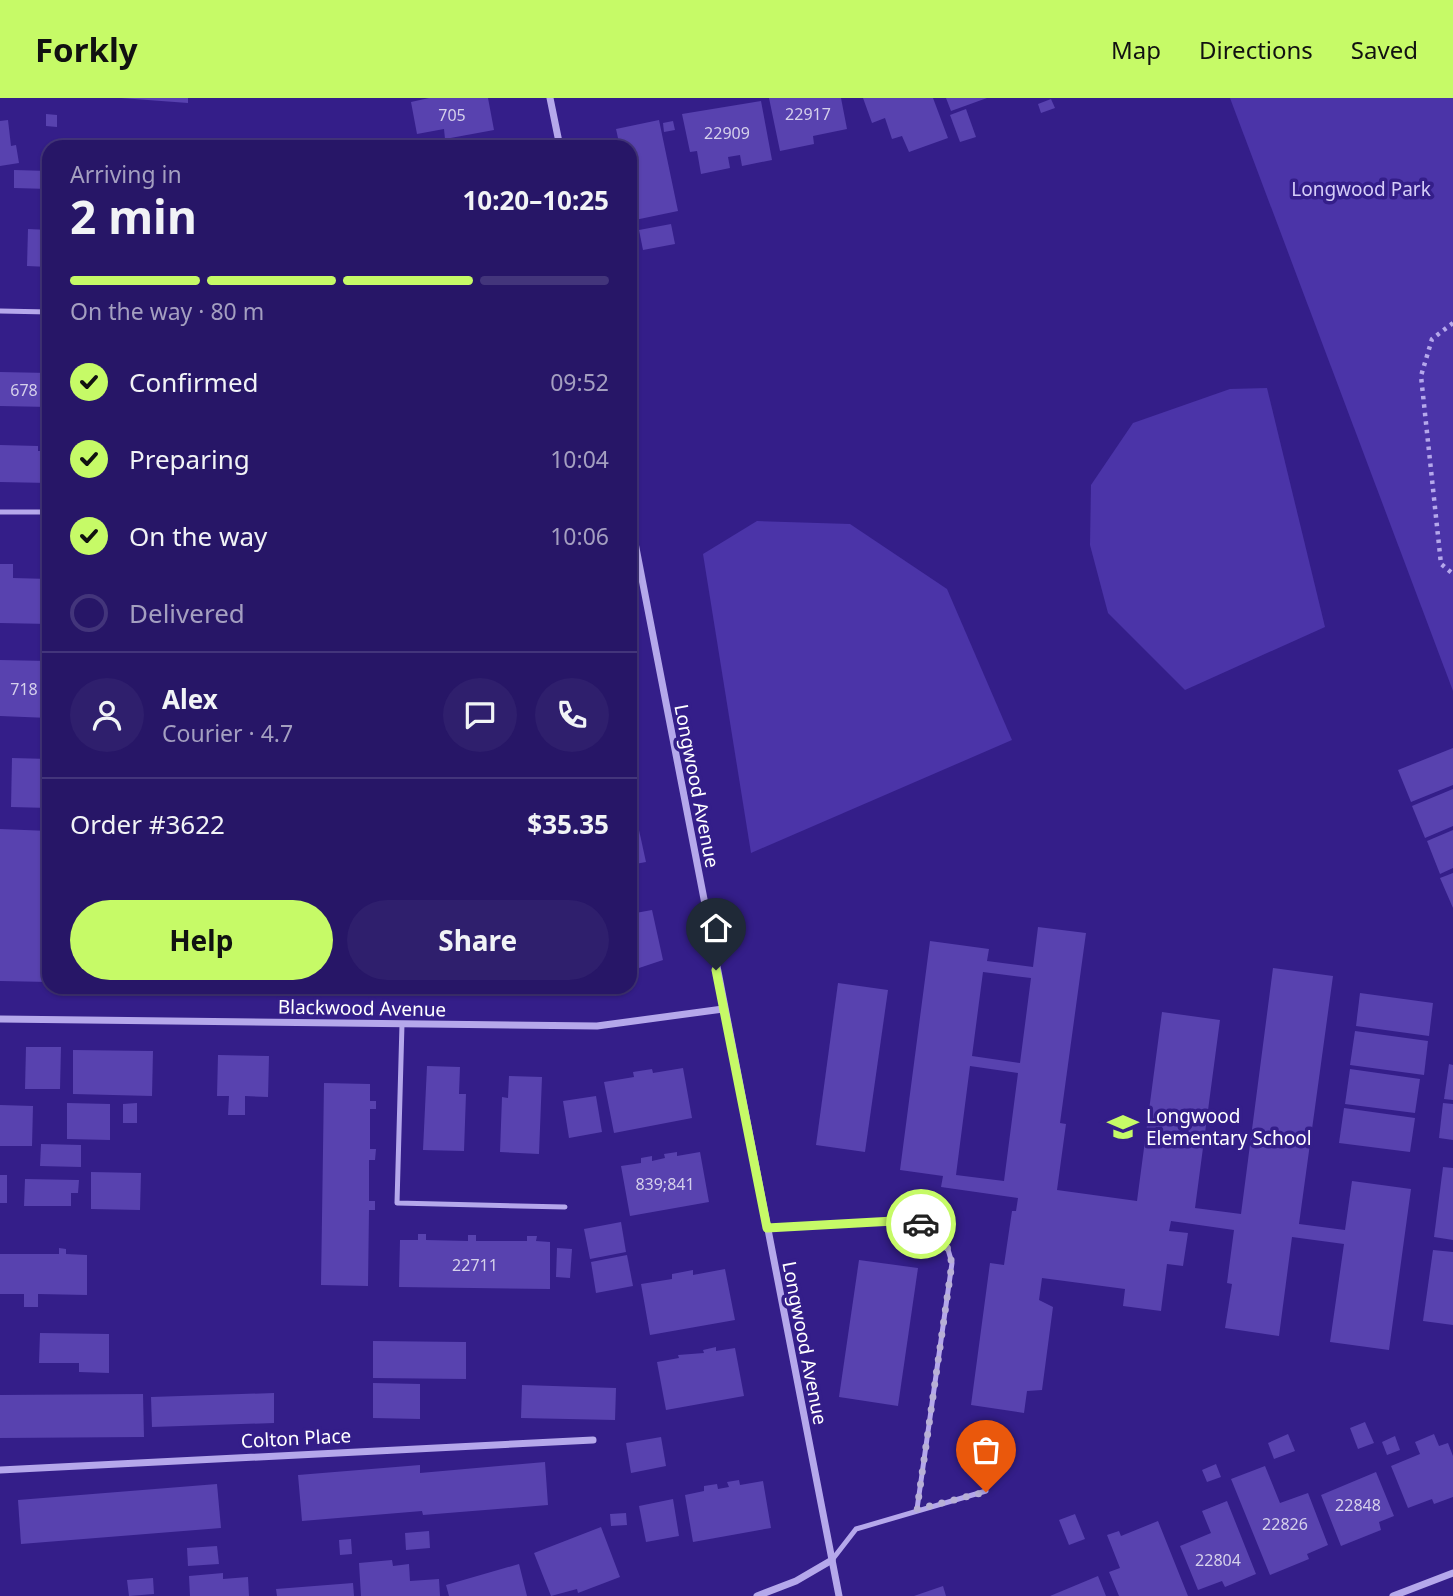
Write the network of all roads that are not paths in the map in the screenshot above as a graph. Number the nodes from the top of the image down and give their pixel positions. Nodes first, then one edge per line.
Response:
1 (550, 98) edge
2 (558, 140) edge
3 (0, 311) edge
4 (42, 312) edge
5 (0, 512) edge
6 (42, 512) edge
7 (637, 554) edge
8 (723, 1009) junction
9 (0, 1020) edge
10 (401, 1024) junction
11 (565, 1207) dead end
12 (767, 1228) junction
13 (593, 1440) dead end
14 (0, 1469) edge
15 (986, 1492) dead end
16 (917, 1509) junction
17 (832, 1560) junction
18 (1453, 1573) edge
19 (757, 1596) edge
20 (839, 1596) edge
21 (1393, 1596) edge

1 - 2 street
3 - 4 lane
5 - 6 lane
7 - 8 street, Longwood Avenue
8 - 10 street, Blackwood Avenue
8 - 12 street, Longwood Avenue
9 - 10 street, Blackwood Avenue
10 - 11 lane
12 - 16 lane
12 - 17 street, Longwood Avenue
13 - 14 street, Colton Place
15 - 16 lane
16 - 17 lane
17 - 19 street
17 - 20 street, Longwood Avenue
18 - 21 street

